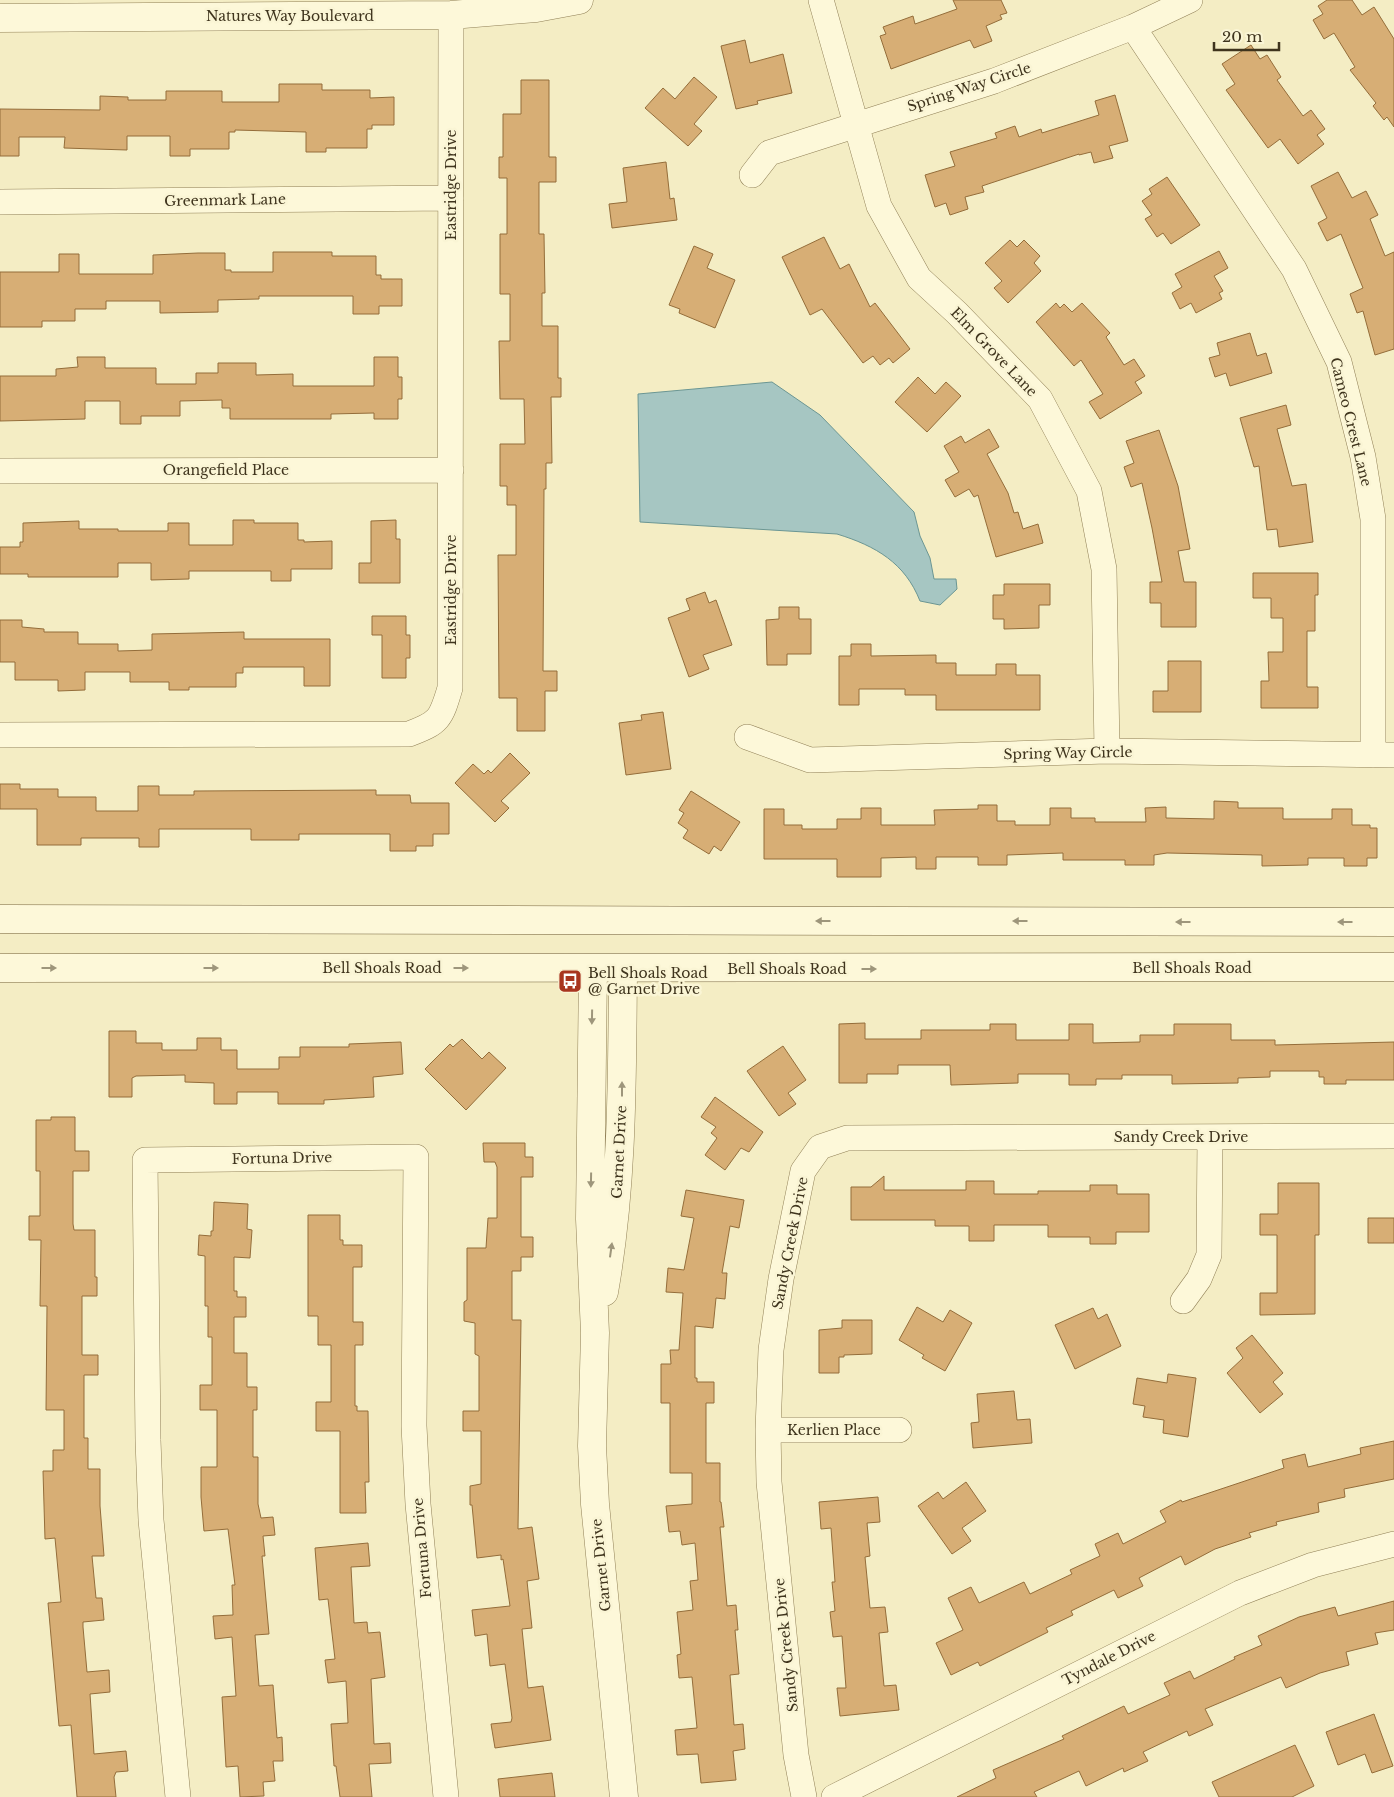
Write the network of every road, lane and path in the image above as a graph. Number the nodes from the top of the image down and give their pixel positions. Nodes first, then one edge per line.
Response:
1 (579, 0) edge
2 (821, 0) edge
3 (1190, 0) edge
4 (451, 15) junction
5 (0, 18) edge
6 (1133, 27) junction
7 (855, 124) junction
8 (752, 175) dead end
9 (451, 198) junction
10 (0, 202) edge
11 (451, 470) junction
12 (0, 471) edge
13 (0, 735) edge
14 (747, 738) dead end
15 (1107, 751) junction
16 (1383, 755) edge
17 (0, 918) edge
18 (1394, 922) edge
19 (1394, 967) edge
20 (0, 968) edge
21 (593, 969) junction
22 (623, 969) junction
23 (1394, 1136) edge
24 (1210, 1137) junction
25 (1183, 1301) dead end
26 (595, 1333) junction
27 (768, 1430) junction
28 (899, 1430) dead end
29 (1394, 1544) edge
30 (178, 1797) edge
31 (446, 1797) edge
32 (624, 1797) edge
33 (804, 1797) edge
34 (834, 1797) edge

1 - 4 main road, Natures Way Boulevard
2 - 7 street, Elm Grove Lane
3 - 6 street, Spring Way Circle
4 - 5 main road, Natures Way Boulevard
4 - 9 street, Eastridge Drive
6 - 7 street, Spring Way Circle
6 - 16 street, Cameo Crest Lane
7 - 8 street, Spring Way Circle
7 - 15 street, Elm Grove Lane
9 - 10 street, Greenmark Lane
9 - 11 street, Eastridge Drive
11 - 12 street, Orangefield Place
11 - 13 street, Eastridge Drive
14 - 15 street, Spring Way Circle
15 - 16 street, Spring Way Circle
18 -> 17 main road
22 -> 19 main road, Bell Shoals Road
20 -> 21 main road, Bell Shoals Road
21 - 22 main road, Bell Shoals Road
21 -> 26 main road, Garnet Drive
26 -> 22 main road, Garnet Drive
23 - 24 street, Sandy Creek Drive
24 - 25 street
24 - 27 street, Sandy Creek Drive
26 - 32 main road, Garnet Drive
27 - 28 street, Kerlien Place
27 - 33 street, Sandy Creek Drive
29 - 34 street, Tyndale Drive
30 - 31 street, Fortuna Drive

